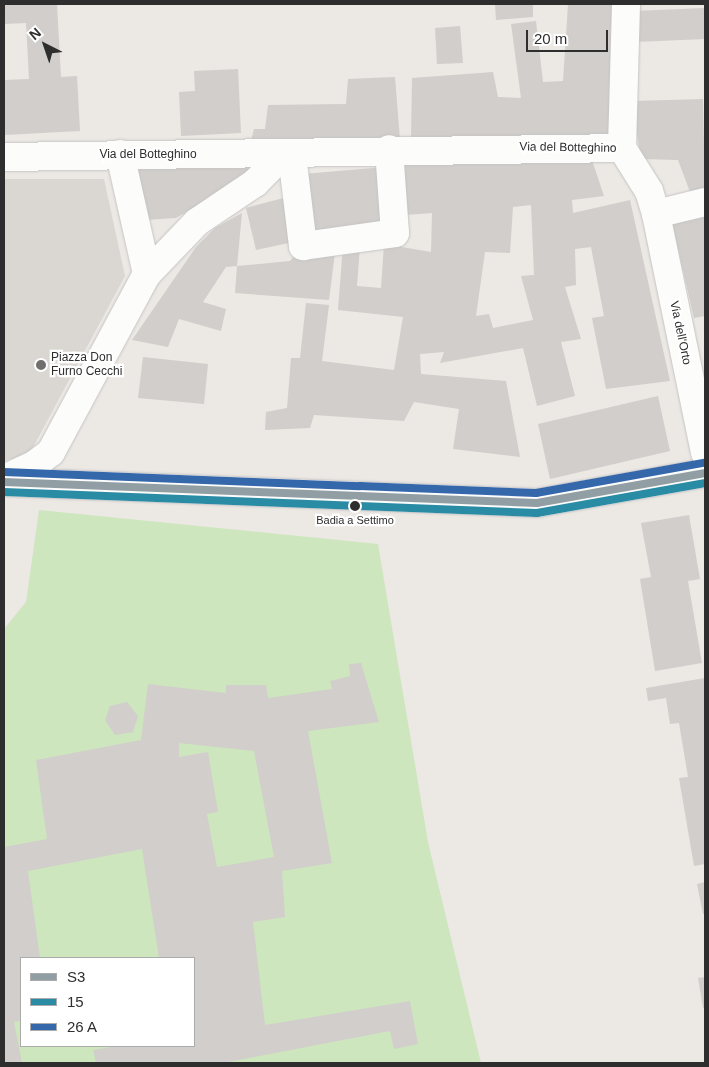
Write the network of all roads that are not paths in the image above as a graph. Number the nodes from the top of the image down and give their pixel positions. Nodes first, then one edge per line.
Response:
1 (626, 4) edge
2 (622, 148) junction
3 (389, 149) junction
4 (120, 154) junction
5 (288, 154) junction
6 (4, 157) edge
7 (705, 202) edge
8 (656, 214) junction
9 (147, 274) junction
10 (705, 453) edge
11 (705, 473) edge
12 (4, 480) edge

1 - 2 street
2 - 3 street, Via del Botteghino
2 - 8 street, Via del Botteghino
3 - 5 street, Via del Botteghino
3 - 5 street
4 - 5 street, Via del Botteghino
4 - 6 street, Via del Botteghino
4 - 9 street
5 - 9 street
7 - 8 street
8 - 10 street, Via dell'Orto
9 - 12 street
11 - 12 street

